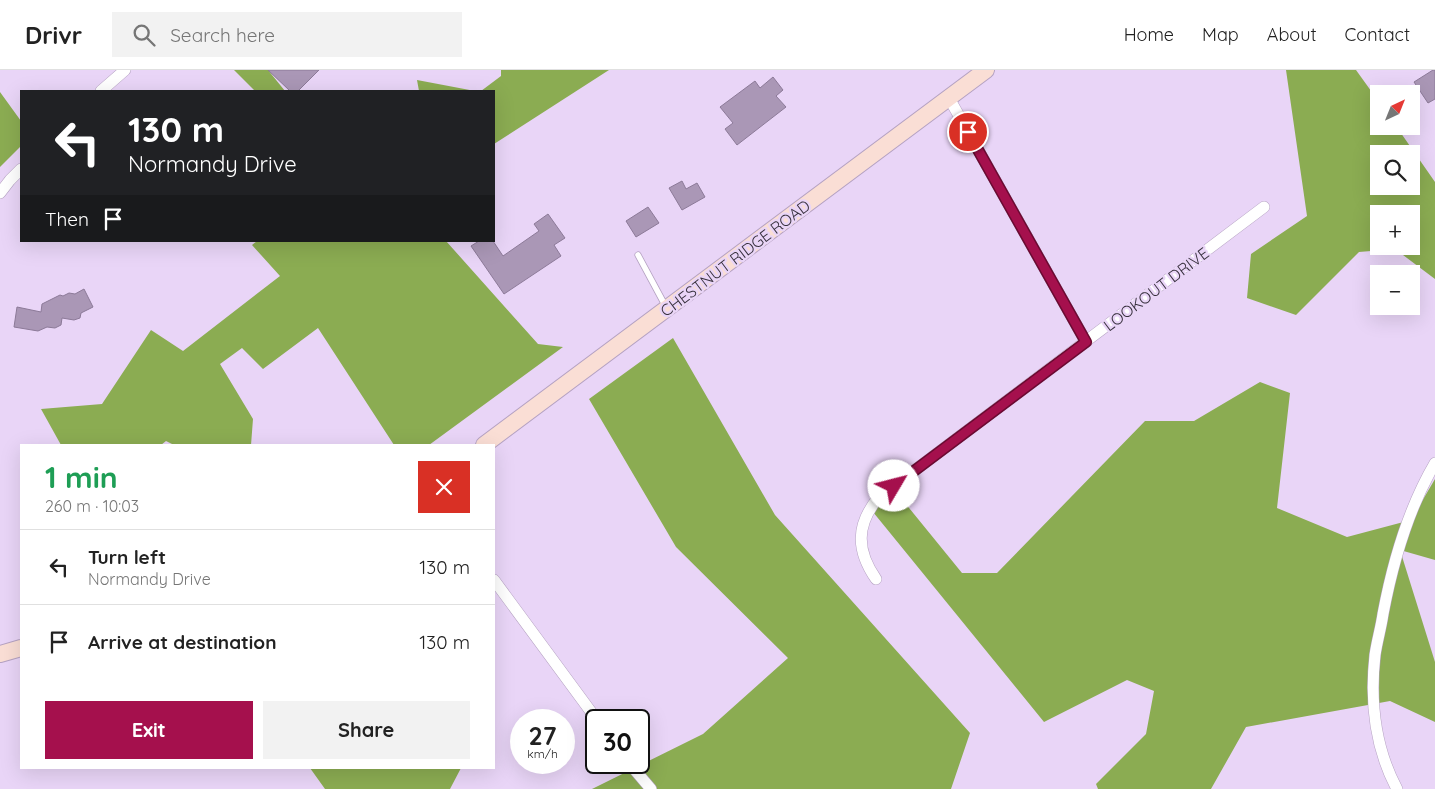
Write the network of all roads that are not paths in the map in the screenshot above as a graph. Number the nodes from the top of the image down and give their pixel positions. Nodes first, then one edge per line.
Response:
1 (124, 70) edge
2 (986, 70) edge
3 (102, 90) edge
4 (949, 98) junction
5 (20, 170) edge
6 (0, 193) edge
7 (1264, 207) dead end
8 (638, 256) dead end
9 (667, 309) junction
10 (1086, 342) junction
11 (485, 444) edge
12 (1435, 462) edge
13 (876, 579) dead end
14 (495, 581) edge
15 (20, 648) edge
16 (0, 654) edge
17 (589, 709) edge
18 (638, 774) edge
19 (651, 789) edge
20 (1397, 789) edge

1 - 3 street
2 - 4 main road, CHESTNUT RIDGE ROAD
4 - 9 main road, CHESTNUT RIDGE ROAD
4 - 10 street
5 - 6 street
7 - 10 street, LOOKOUT DRIVE
8 - 9 lane
9 - 11 main road, CHESTNUT RIDGE ROAD
10 - 13 street, LOOKOUT DRIVE
12 - 20 street
14 - 17 street
15 - 16 main road
18 - 19 street

